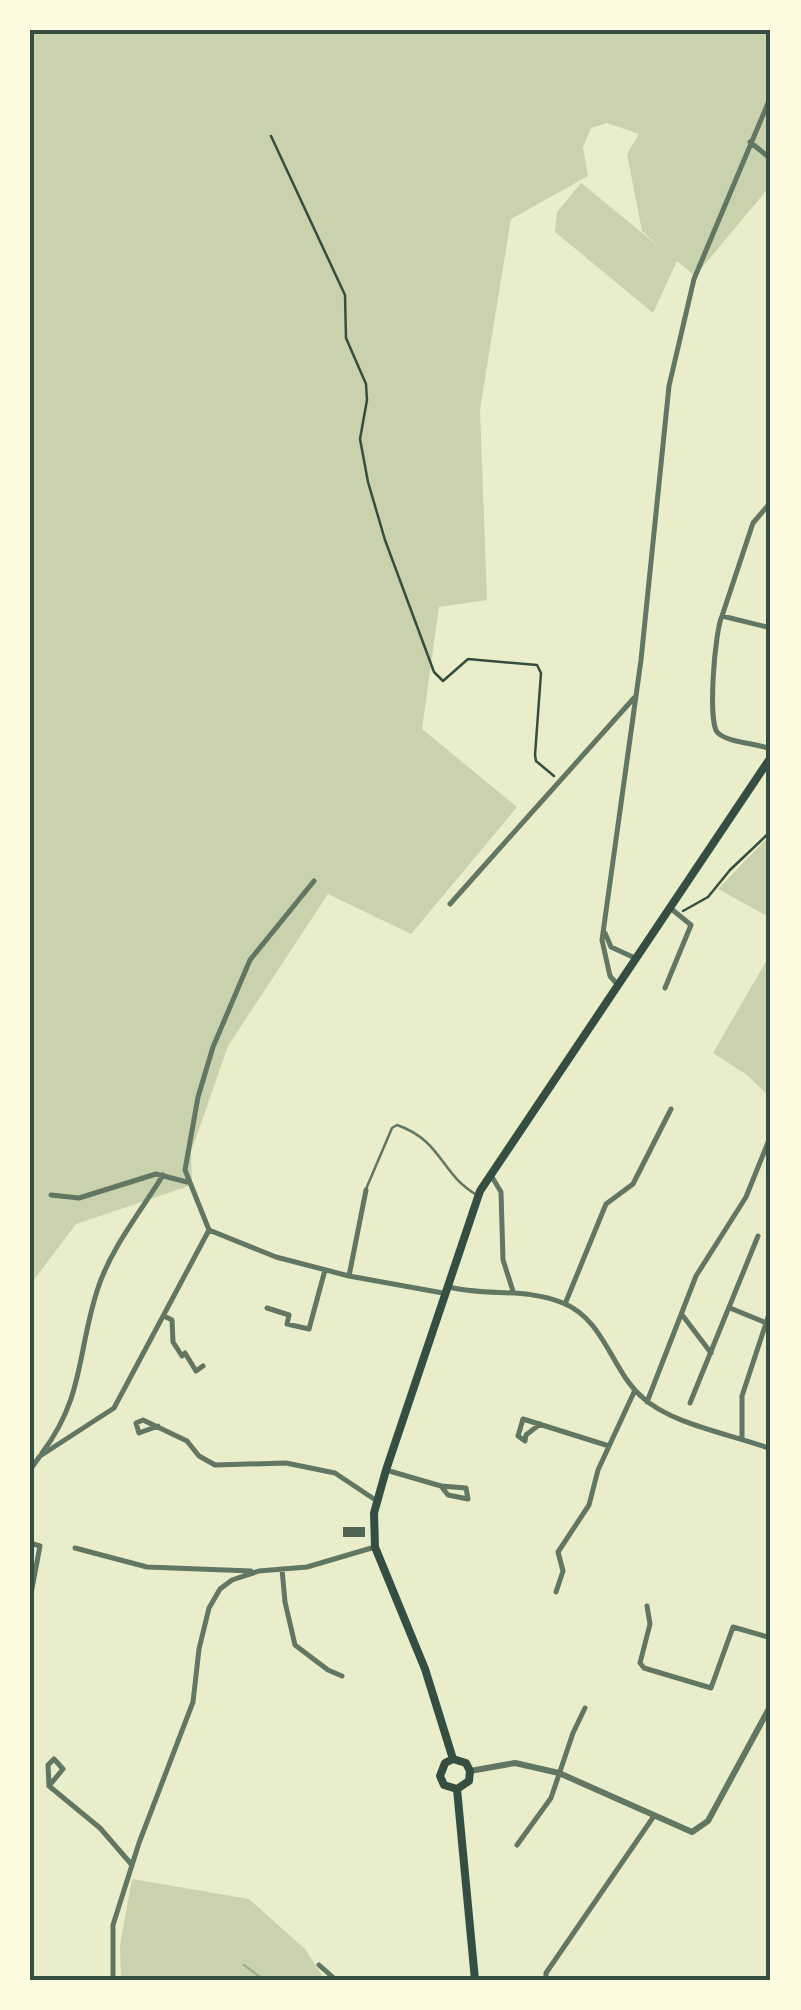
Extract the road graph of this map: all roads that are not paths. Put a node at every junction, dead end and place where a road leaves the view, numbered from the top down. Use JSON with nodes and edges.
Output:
{"nodes":[{"id":1,"x":771,"y":96,"type":"edge"},
{"id":2,"x":749,"y":142,"type":"junction"},
{"id":3,"x":771,"y":159,"type":"edge"},
{"id":4,"x":771,"y":502,"type":"edge"},
{"id":5,"x":722,"y":616,"type":"junction"},
{"id":6,"x":771,"y":628,"type":"edge"},
{"id":7,"x":636,"y":696,"type":"junction"},
{"id":8,"x":771,"y":749,"type":"edge"},
{"id":9,"x":771,"y":757,"type":"edge"},
{"id":10,"x":314,"y":881,"type":"dead end"},
{"id":11,"x":450,"y":904,"type":"dead end"},
{"id":12,"x":670,"y":907,"type":"junction"},
{"id":13,"x":604,"y":930,"type":"junction"},
{"id":14,"x":634,"y":958,"type":"junction"},
{"id":15,"x":617,"y":984,"type":"junction"},
{"id":16,"x":665,"y":988,"type":"dead end"},
{"id":17,"x":671,"y":1108,"type":"dead end"},
{"id":18,"x":771,"y":1136,"type":"edge"},
{"id":19,"x":490,"y":1174,"type":"junction"},
{"id":20,"x":163,"y":1175,"type":"junction"},
{"id":21,"x":187,"y":1182,"type":"junction"},
{"id":22,"x":366,"y":1190,"type":"joint"},
{"id":23,"x":51,"y":1195,"type":"dead end"},
{"id":24,"x":478,"y":1196,"type":"junction"},
{"id":25,"x":209,"y":1230,"type":"junction"},
{"id":26,"x":758,"y":1236,"type":"dead end"},
{"id":27,"x":326,"y":1270,"type":"junction"},
{"id":28,"x":349,"y":1276,"type":"junction"},
{"id":29,"x":445,"y":1290,"type":"junction"},
{"id":30,"x":513,"y":1291,"type":"junction"},
{"id":31,"x":565,"y":1304,"type":"junction"},
{"id":32,"x":267,"y":1308,"type":"dead end"},
{"id":33,"x":730,"y":1308,"type":"junction"},
{"id":34,"x":771,"y":1308,"type":"edge"},
{"id":35,"x":682,"y":1314,"type":"junction"},
{"id":36,"x":164,"y":1316,"type":"junction"},
{"id":37,"x":764,"y":1322,"type":"junction"},
{"id":38,"x":712,"y":1353,"type":"junction"},
{"id":39,"x":203,"y":1366,"type":"dead end"},
{"id":40,"x":635,"y":1390,"type":"junction"},
{"id":41,"x":647,"y":1402,"type":"junction"},
{"id":42,"x":690,"y":1404,"type":"dead end"},
{"id":43,"x":540,"y":1424,"type":"junction"},
{"id":44,"x":158,"y":1426,"type":"dead end"},
{"id":45,"x":742,"y":1438,"type":"junction"},
{"id":46,"x":609,"y":1446,"type":"junction"},
{"id":47,"x":771,"y":1449,"type":"edge"},
{"id":48,"x":36,"y":1458,"type":"edge"},
{"id":49,"x":30,"y":1470,"type":"edge"},
{"id":50,"x":386,"y":1470,"type":"junction"},
{"id":51,"x":441,"y":1486,"type":"junction"},
{"id":52,"x":376,"y":1501,"type":"junction"},
{"id":53,"x":30,"y":1543,"type":"edge"},
{"id":54,"x":376,"y":1546,"type":"junction"},
{"id":55,"x":75,"y":1548,"type":"dead end"},
{"id":56,"x":282,"y":1569,"type":"junction"},
{"id":57,"x":259,"y":1571,"type":"junction"},
{"id":58,"x":556,"y":1592,"type":"dead end"},
{"id":59,"x":30,"y":1599,"type":"edge"},
{"id":60,"x":648,"y":1606,"type":"dead end"},
{"id":61,"x":771,"y":1638,"type":"edge"},
{"id":62,"x":342,"y":1676,"type":"dead end"},
{"id":63,"x":771,"y":1705,"type":"edge"},
{"id":64,"x":585,"y":1708,"type":"dead end"},
{"id":65,"x":453,"y":1759,"type":"junction"},
{"id":66,"x":470,"y":1770,"type":"junction"},
{"id":67,"x":559,"y":1773,"type":"junction"},
{"id":68,"x":49,"y":1786,"type":"junction"},
{"id":69,"x":457,"y":1789,"type":"junction"},
{"id":70,"x":654,"y":1816,"type":"junction"},
{"id":71,"x":517,"y":1845,"type":"dead end"},
{"id":72,"x":132,"y":1866,"type":"junction"},
{"id":73,"x":319,"y":1966,"type":"dead end"},
{"id":74,"x":113,"y":1980,"type":"edge"},
{"id":75,"x":336,"y":1980,"type":"edge"},
{"id":76,"x":476,"y":1980,"type":"edge"},
{"id":77,"x":546,"y":1980,"type":"edge"}],
"edges":[{"from":1,"to":2,"type":"street"},
{"from":2,"to":3,"type":"street"},
{"from":2,"to":7,"type":"street"},
{"from":4,"to":5,"type":"street"},
{"from":5,"to":6,"type":"street"},
{"from":5,"to":8,"type":"street"},
{"from":7,"to":11,"type":"street"},
{"from":7,"to":13,"type":"street"},
{"from":9,"to":12,"type":"main road"},
{"from":10,"to":21,"type":"street"},
{"from":12,"to":14,"type":"main road"},
{"from":12,"to":16,"type":"street"},
{"from":13,"to":14,"type":"street"},
{"from":13,"to":15,"type":"street"},
{"from":14,"to":15,"type":"main road"},
{"from":15,"to":19,"type":"main road"},
{"from":17,"to":31,"type":"street"},
{"from":18,"to":35,"type":"street"},
{"from":19,"to":24,"type":"main road"},
{"from":19,"to":30,"type":"street"},
{"from":20,"to":21,"type":"street"},
{"from":20,"to":23,"type":"street"},
{"from":20,"to":48,"type":"street"},
{"from":21,"to":25,"type":"street"},
{"from":22,"to":24,"type":"lane"},
{"from":22,"to":28,"type":"street"},
{"from":24,"to":29,"type":"main road"},
{"from":25,"to":27,"type":"street"},
{"from":25,"to":36,"type":"street"},
{"from":26,"to":33,"type":"street"},
{"from":27,"to":28,"type":"street"},
{"from":27,"to":32,"type":"street"},
{"from":28,"to":29,"type":"street"},
{"from":29,"to":30,"type":"street"},
{"from":29,"to":50,"type":"main road"},
{"from":30,"to":31,"type":"street"},
{"from":31,"to":40,"type":"street"},
{"from":33,"to":37,"type":"street"},
{"from":33,"to":38,"type":"street"},
{"from":34,"to":37,"type":"street"},
{"from":35,"to":38,"type":"street"},
{"from":35,"to":41,"type":"street"},
{"from":36,"to":39,"type":"street"},
{"from":36,"to":48,"type":"street"},
{"from":37,"to":45,"type":"street"},
{"from":38,"to":42,"type":"street"},
{"from":40,"to":41,"type":"street"},
{"from":40,"to":46,"type":"street"},
{"from":41,"to":45,"type":"street"},
{"from":43,"to":43,"type":"street"},
{"from":43,"to":46,"type":"street"},
{"from":44,"to":52,"type":"street"},
{"from":45,"to":47,"type":"street"},
{"from":46,"to":58,"type":"street"},
{"from":48,"to":49,"type":"street"},
{"from":50,"to":51,"type":"street"},
{"from":50,"to":52,"type":"main road"},
{"from":51,"to":51,"type":"street"},
{"from":52,"to":54,"type":"main road"},
{"from":53,"to":59,"type":"street"},
{"from":54,"to":56,"type":"street"},
{"from":54,"to":65,"type":"main road"},
{"from":55,"to":57,"type":"street"},
{"from":56,"to":57,"type":"street"},
{"from":56,"to":62,"type":"street"},
{"from":57,"to":72,"type":"street"},
{"from":60,"to":61,"type":"street"},
{"from":63,"to":70,"type":"street"},
{"from":64,"to":67,"type":"street"},
{"from":65,"to":66,"type":"main road"},
{"from":65,"to":69,"type":"main road"},
{"from":66,"to":67,"type":"street"},
{"from":66,"to":69,"type":"main road"},
{"from":67,"to":70,"type":"street"},
{"from":67,"to":71,"type":"street"},
{"from":68,"to":68,"type":"street"},
{"from":68,"to":72,"type":"street"},
{"from":69,"to":76,"type":"main road"},
{"from":70,"to":77,"type":"street"},
{"from":72,"to":74,"type":"street"},
{"from":73,"to":75,"type":"street"}]}
